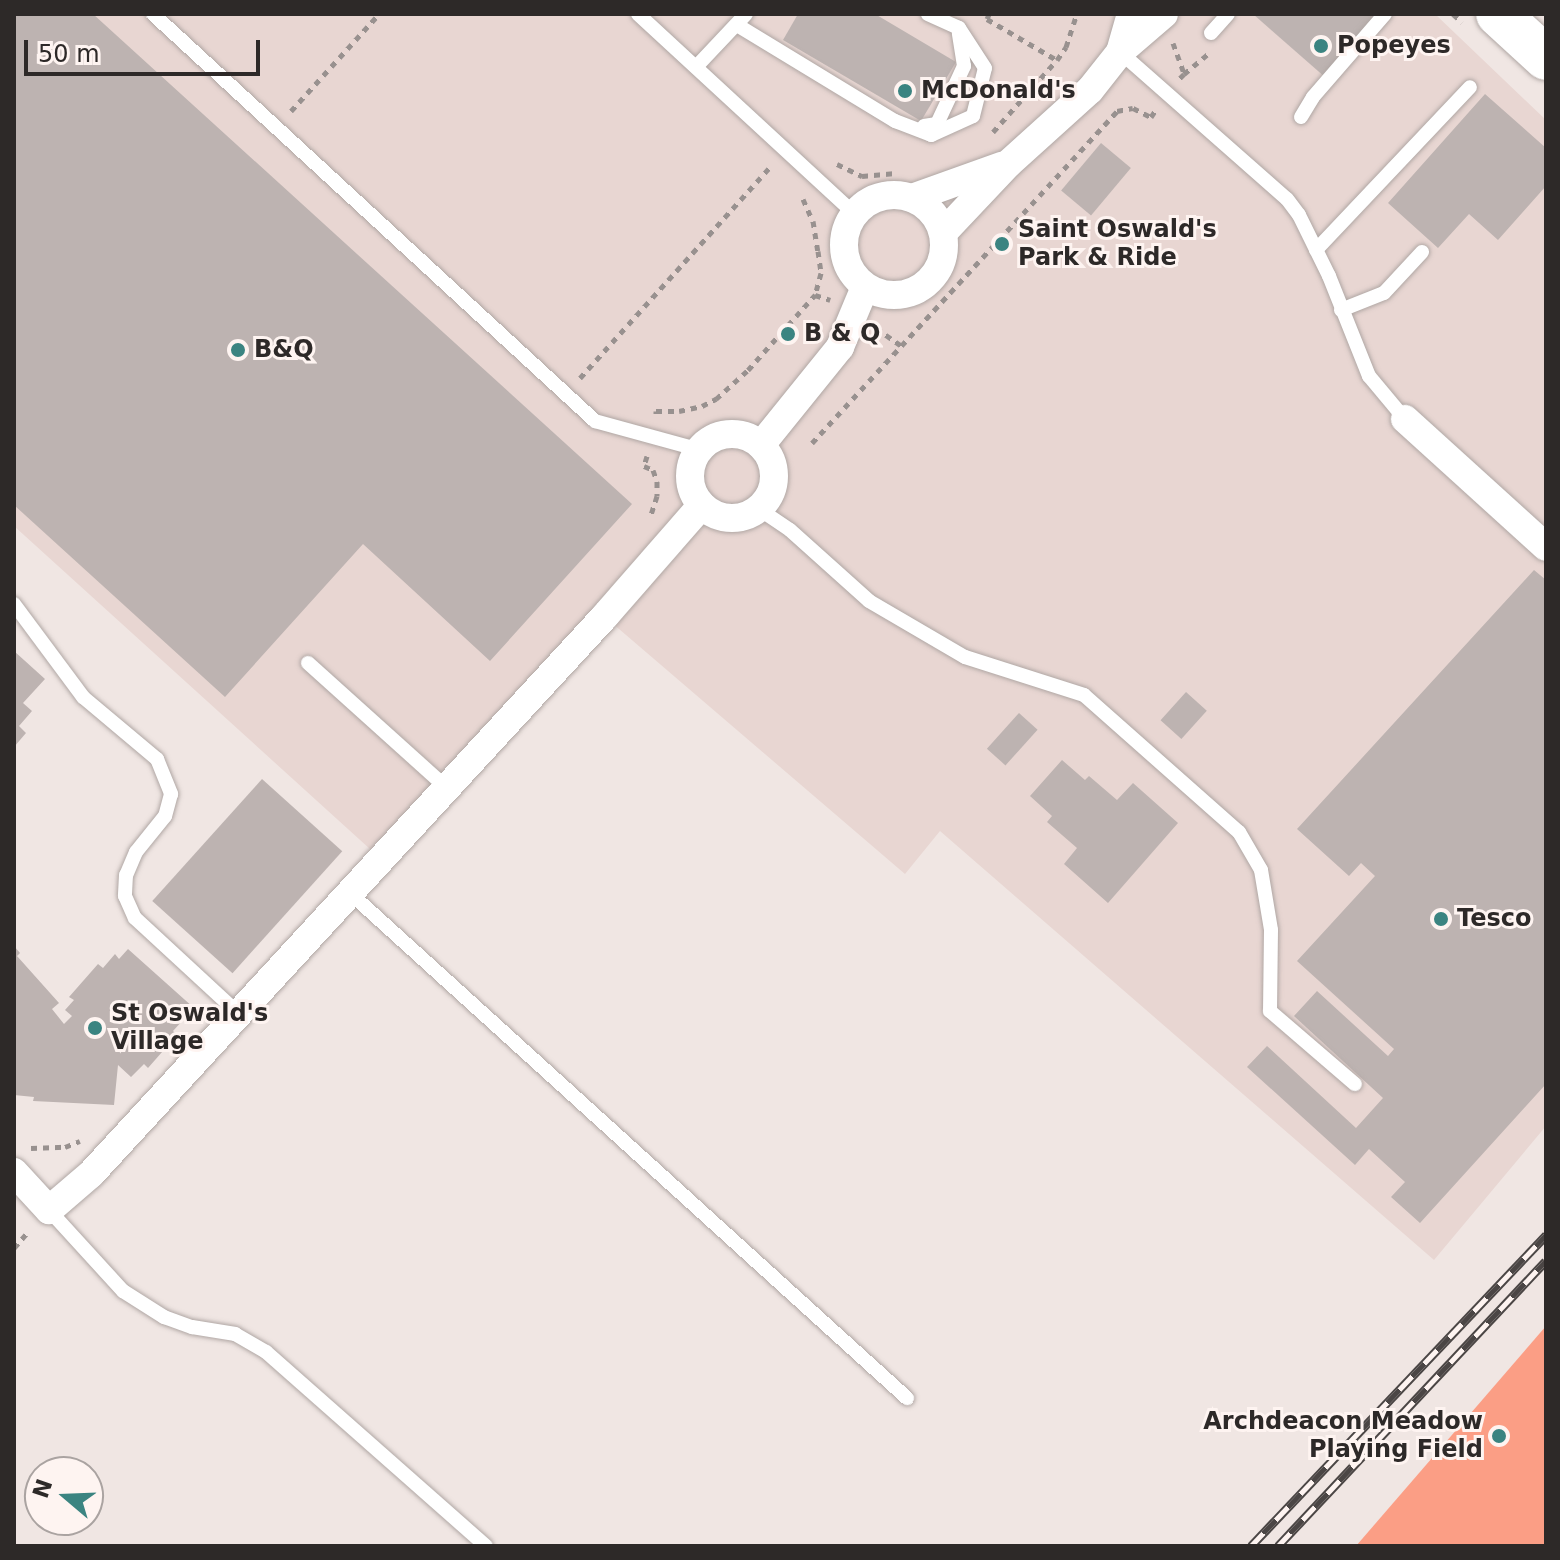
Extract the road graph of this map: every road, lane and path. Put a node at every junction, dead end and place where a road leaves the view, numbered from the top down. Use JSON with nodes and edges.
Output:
{"nodes":[{"id":1,"x":153,"y":14,"type":"edge"},
{"id":2,"x":379,"y":14,"type":"edge"},
{"id":3,"x":638,"y":14,"type":"edge"},
{"id":4,"x":928,"y":14,"type":"edge"},
{"id":5,"x":989,"y":14,"type":"edge"},
{"id":6,"x":1131,"y":14,"type":"edge"},
{"id":7,"x":1228,"y":14,"type":"edge"},
{"id":8,"x":1385,"y":14,"type":"edge"},
{"id":9,"x":1498,"y":14,"type":"edge"},
{"id":10,"x":742,"y":20,"type":"edge"},
{"id":11,"x":1170,"y":23,"type":"edge"},
{"id":12,"x":959,"y":28,"type":"junction"},
{"id":13,"x":1211,"y":33,"type":"dead end"},
{"id":14,"x":1212,"y":49,"type":"dead end"},
{"id":15,"x":1120,"y":52,"type":"junction"},
{"id":16,"x":1546,"y":58,"type":"edge"},
{"id":17,"x":1057,"y":60,"type":"dead end"},
{"id":18,"x":696,"y":67,"type":"junction"},
{"id":19,"x":1184,"y":74,"type":"junction"},
{"id":20,"x":1470,"y":87,"type":"dead end"},
{"id":21,"x":1168,"y":94,"type":"junction"},
{"id":22,"x":1301,"y":117,"type":"dead end"},
{"id":23,"x":277,"y":126,"type":"junction"},
{"id":24,"x":911,"y":128,"type":"junction"},
{"id":25,"x":786,"y":150,"type":"junction"},
{"id":26,"x":1008,"y":164,"type":"junction"},
{"id":27,"x":771,"y":166,"type":"junction"},
{"id":28,"x":780,"y":174,"type":"dead end"},
{"id":29,"x":797,"y":191,"type":"dead end"},
{"id":30,"x":912,"y":198,"type":"junction"},
{"id":31,"x":854,"y":213,"type":"junction"},
{"id":32,"x":943,"y":233,"type":"junction"},
{"id":33,"x":1316,"y":250,"type":"junction"},
{"id":34,"x":1422,"y":252,"type":"dead end"},
{"id":35,"x":815,"y":295,"type":"junction"},
{"id":36,"x":860,"y":300,"type":"junction"},
{"id":37,"x":1341,"y":310,"type":"junction"},
{"id":38,"x":902,"y":346,"type":"junction"},
{"id":39,"x":566,"y":393,"type":"junction"},
{"id":40,"x":1405,"y":419,"type":"joint"},
{"id":41,"x":652,"y":436,"type":"junction"},
{"id":42,"x":812,"y":443,"type":"dead end"},
{"id":43,"x":761,"y":445,"type":"junction"},
{"id":44,"x":700,"y":450,"type":"junction"},
{"id":45,"x":702,"y":505,"type":"junction"},
{"id":46,"x":759,"y":509,"type":"junction"},
{"id":47,"x":644,"y":527,"type":"dead end"},
{"id":48,"x":1546,"y":547,"type":"edge"},
{"id":49,"x":14,"y":604,"type":"edge"},
{"id":50,"x":308,"y":663,"type":"dead end"},
{"id":51,"x":447,"y":788,"type":"junction"},
{"id":52,"x":350,"y":893,"type":"junction"},
{"id":53,"x":239,"y":1014,"type":"junction"},
{"id":54,"x":1355,"y":1084,"type":"dead end"},
{"id":55,"x":87,"y":1136,"type":"dead end"},
{"id":56,"x":19,"y":1159,"type":"edge"},
{"id":57,"x":49,"y":1210,"type":"junction"},
{"id":58,"x":907,"y":1398,"type":"dead end"},
{"id":59,"x":486,"y":1546,"type":"edge"}],
"edges":[{"from":1,"to":23,"type":"lane"},
{"from":2,"to":23,"type":"path"},
{"from":3,"to":18,"type":"lane"},
{"from":4,"to":12,"type":"lane"},
{"from":5,"to":17,"type":"path"},
{"from":6,"to":15,"type":"street"},
{"from":7,"to":13,"type":"lane"},
{"from":8,"to":22,"type":"lane"},
{"from":9,"to":16,"type":"main road"},
{"from":10,"to":18,"type":"lane"},
{"from":10,"to":24,"type":"lane"},
{"from":11,"to":15,"type":"street"},
{"from":11,"to":19,"type":"path"},
{"from":12,"to":24,"type":"lane"},
{"from":12,"to":24,"type":"lane"},
{"from":14,"to":19,"type":"path"},
{"from":15,"to":21,"type":"lane"},
{"from":15,"to":26,"type":"street"},
{"from":18,"to":25,"type":"lane"},
{"from":19,"to":21,"type":"path"},
{"from":20,"to":33,"type":"lane"},
{"from":21,"to":33,"type":"lane"},
{"from":21,"to":38,"type":"path"},
{"from":23,"to":39,"type":"lane"},
{"from":25,"to":27,"type":"path"},
{"from":25,"to":31,"type":"lane"},
{"from":26,"to":30,"type":"street"},
{"from":26,"to":32,"type":"street"},
{"from":27,"to":28,"type":"path"},
{"from":27,"to":39,"type":"path"},
{"from":29,"to":35,"type":"path"},
{"from":30,"to":31,"type":"street"},
{"from":30,"to":32,"type":"street"},
{"from":31,"to":36,"type":"street"},
{"from":32,"to":36,"type":"street"},
{"from":33,"to":37,"type":"lane"},
{"from":34,"to":37,"type":"lane"},
{"from":35,"to":36,"type":"path"},
{"from":35,"to":41,"type":"path"},
{"from":36,"to":38,"type":"path"},
{"from":36,"to":43,"type":"street"},
{"from":37,"to":40,"type":"lane"},
{"from":38,"to":42,"type":"path"},
{"from":39,"to":41,"type":"lane"},
{"from":40,"to":48,"type":"street"},
{"from":41,"to":44,"type":"lane"},
{"from":41,"to":47,"type":"path"},
{"from":43,"to":44,"type":"street"},
{"from":43,"to":46,"type":"street"},
{"from":44,"to":45,"type":"street"},
{"from":45,"to":46,"type":"street"},
{"from":45,"to":51,"type":"street"},
{"from":46,"to":54,"type":"lane"},
{"from":49,"to":53,"type":"lane"},
{"from":50,"to":51,"type":"lane"},
{"from":51,"to":52,"type":"street"},
{"from":52,"to":53,"type":"street"},
{"from":52,"to":58,"type":"lane"},
{"from":53,"to":57,"type":"street"},
{"from":55,"to":56,"type":"path"},
{"from":56,"to":57,"type":"street"},
{"from":57,"to":59,"type":"lane"}]}
